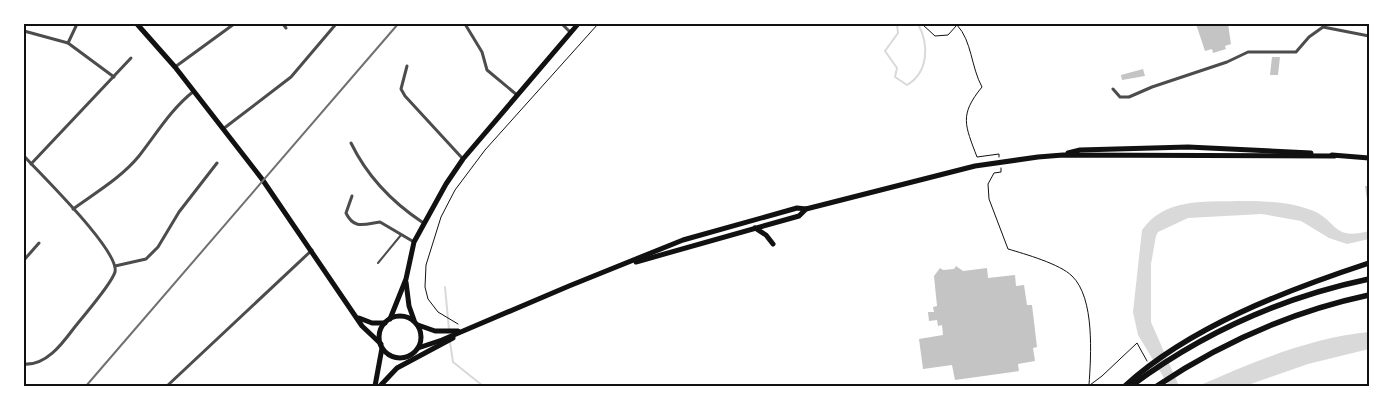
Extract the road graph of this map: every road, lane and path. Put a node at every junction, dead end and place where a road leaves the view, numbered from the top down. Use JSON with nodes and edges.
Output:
{"nodes":[{"id":1,"x":77,"y":24,"type":"edge"},
{"id":2,"x":138,"y":24,"type":"edge"},
{"id":3,"x":234,"y":24,"type":"edge"},
{"id":4,"x":283,"y":24,"type":"edge"},
{"id":5,"x":336,"y":24,"type":"edge"},
{"id":6,"x":465,"y":24,"type":"edge"},
{"id":7,"x":562,"y":24,"type":"edge"},
{"id":8,"x":578,"y":24,"type":"edge"},
{"id":9,"x":598,"y":24,"type":"edge"},
{"id":10,"x":922,"y":24,"type":"edge"},
{"id":11,"x":286,"y":28,"type":"dead end"},
{"id":12,"x":24,"y":31,"type":"edge"},
{"id":13,"x":571,"y":33,"type":"junction"},
{"id":14,"x":1369,"y":36,"type":"edge"},
{"id":15,"x":68,"y":43,"type":"junction"},
{"id":16,"x":131,"y":58,"type":"dead end"},
{"id":17,"x":407,"y":66,"type":"dead end"},
{"id":18,"x":175,"y":67,"type":"junction"},
{"id":19,"x":114,"y":77,"type":"junction"},
{"id":20,"x":1112,"y":89,"type":"dead end"},
{"id":21,"x":194,"y":91,"type":"junction"},
{"id":22,"x":518,"y":95,"type":"junction"},
{"id":23,"x":223,"y":129,"type":"junction"},
{"id":24,"x":351,"y":143,"type":"dead end"},
{"id":25,"x":999,"y":154,"type":"dead end"},
{"id":26,"x":24,"y":156,"type":"edge"},
{"id":27,"x":1369,"y":158,"type":"edge"},
{"id":28,"x":463,"y":159,"type":"junction"},
{"id":29,"x":217,"y":163,"type":"dead end"},
{"id":30,"x":31,"y":164,"type":"junction"},
{"id":31,"x":1001,"y":172,"type":"dead end"},
{"id":32,"x":352,"y":196,"type":"dead end"},
{"id":33,"x":73,"y":209,"type":"junction"},
{"id":34,"x":806,"y":209,"type":"junction"},
{"id":35,"x":422,"y":222,"type":"junction"},
{"id":36,"x":755,"y":228,"type":"junction"},
{"id":37,"x":401,"y":235,"type":"junction"},
{"id":38,"x":414,"y":242,"type":"junction"},
{"id":39,"x":39,"y":244,"type":"dead end"},
{"id":40,"x":773,"y":244,"type":"dead end"},
{"id":41,"x":312,"y":250,"type":"junction"},
{"id":42,"x":24,"y":260,"type":"edge"},
{"id":43,"x":378,"y":263,"type":"dead end"},
{"id":44,"x":1369,"y":263,"type":"edge"},
{"id":45,"x":115,"y":266,"type":"junction"},
{"id":46,"x":614,"y":268,"type":"junction"},
{"id":47,"x":406,"y":279,"type":"junction"},
{"id":48,"x":1369,"y":279,"type":"edge"},
{"id":49,"x":1369,"y":295,"type":"edge"},
{"id":50,"x":358,"y":318,"type":"junction"},
{"id":51,"x":390,"y":319,"type":"junction"},
{"id":52,"x":385,"y":323,"type":"junction"},
{"id":53,"x":480,"y":323,"type":"junction"},
{"id":54,"x":416,"y":324,"type":"junction"},
{"id":55,"x":458,"y":324,"type":"dead end"},
{"id":56,"x":1136,"y":343,"type":"dead end"},
{"id":57,"x":381,"y":346,"type":"junction"},
{"id":58,"x":418,"y":348,"type":"junction"},
{"id":59,"x":1177,"y":351,"type":"junction"},
{"id":60,"x":409,"y":356,"type":"junction"},
{"id":61,"x":24,"y":364,"type":"edge"},
{"id":62,"x":397,"y":368,"type":"junction"},
{"id":63,"x":1146,"y":372,"type":"junction"},
{"id":64,"x":167,"y":386,"type":"edge"},
{"id":65,"x":375,"y":386,"type":"edge"},
{"id":66,"x":380,"y":386,"type":"edge"},
{"id":67,"x":1125,"y":386,"type":"edge"},
{"id":68,"x":1130,"y":386,"type":"edge"},
{"id":69,"x":1157,"y":386,"type":"edge"}],
"edges":[{"from":1,"to":15,"type":"street"},
{"from":2,"to":18,"type":"main road"},
{"from":3,"to":18,"type":"street"},
{"from":4,"to":11,"type":"street"},
{"from":5,"to":23,"type":"street"},
{"from":6,"to":22,"type":"street"},
{"from":7,"to":13,"type":"street"},
{"from":8,"to":13,"type":"main road"},
{"from":9,"to":55,"type":"path"},
{"from":10,"to":25,"type":"path"},
{"from":12,"to":15,"type":"street"},
{"from":13,"to":22,"type":"main road"},
{"from":14,"to":20,"type":"street"},
{"from":15,"to":19,"type":"street"},
{"from":16,"to":19,"type":"street"},
{"from":17,"to":28,"type":"street"},
{"from":18,"to":21,"type":"main road"},
{"from":19,"to":30,"type":"street"},
{"from":21,"to":23,"type":"main road"},
{"from":21,"to":33,"type":"street"},
{"from":22,"to":28,"type":"main road"},
{"from":23,"to":41,"type":"main road"},
{"from":24,"to":35,"type":"street"},
{"from":26,"to":30,"type":"street"},
{"from":27,"to":34,"type":"main road"},
{"from":28,"to":35,"type":"main road"},
{"from":29,"to":45,"type":"street"},
{"from":30,"to":33,"type":"street"},
{"from":31,"to":56,"type":"path"},
{"from":32,"to":37,"type":"street"},
{"from":33,"to":45,"type":"street"},
{"from":34,"to":36,"type":"main road"},
{"from":34,"to":46,"type":"main road"},
{"from":35,"to":38,"type":"main road"},
{"from":36,"to":40,"type":"main road"},
{"from":36,"to":46,"type":"main road"},
{"from":37,"to":38,"type":"street"},
{"from":37,"to":43,"type":"lane"},
{"from":38,"to":47,"type":"main road"},
{"from":39,"to":42,"type":"street"},
{"from":41,"to":50,"type":"main road"},
{"from":41,"to":64,"type":"street"},
{"from":44,"to":59,"type":"highway"},
{"from":45,"to":61,"type":"street"},
{"from":46,"to":53,"type":"main road"},
{"from":47,"to":51,"type":"main road"},
{"from":47,"to":54,"type":"main road"},
{"from":48,"to":59,"type":"highway"},
{"from":49,"to":69,"type":"highway"},
{"from":50,"to":52,"type":"main road"},
{"from":50,"to":57,"type":"main road"},
{"from":51,"to":52,"type":"main road"},
{"from":51,"to":54,"type":"main road"},
{"from":52,"to":57,"type":"main road"},
{"from":53,"to":54,"type":"main road"},
{"from":53,"to":58,"type":"main road"},
{"from":53,"to":62,"type":"main road"},
{"from":54,"to":58,"type":"main road"},
{"from":57,"to":60,"type":"main road"},
{"from":57,"to":65,"type":"main road"},
{"from":58,"to":60,"type":"main road"},
{"from":59,"to":63,"type":"highway"},
{"from":60,"to":62,"type":"main road"},
{"from":62,"to":66,"type":"main road"},
{"from":63,"to":67,"type":"highway"},
{"from":63,"to":68,"type":"highway"}]}
